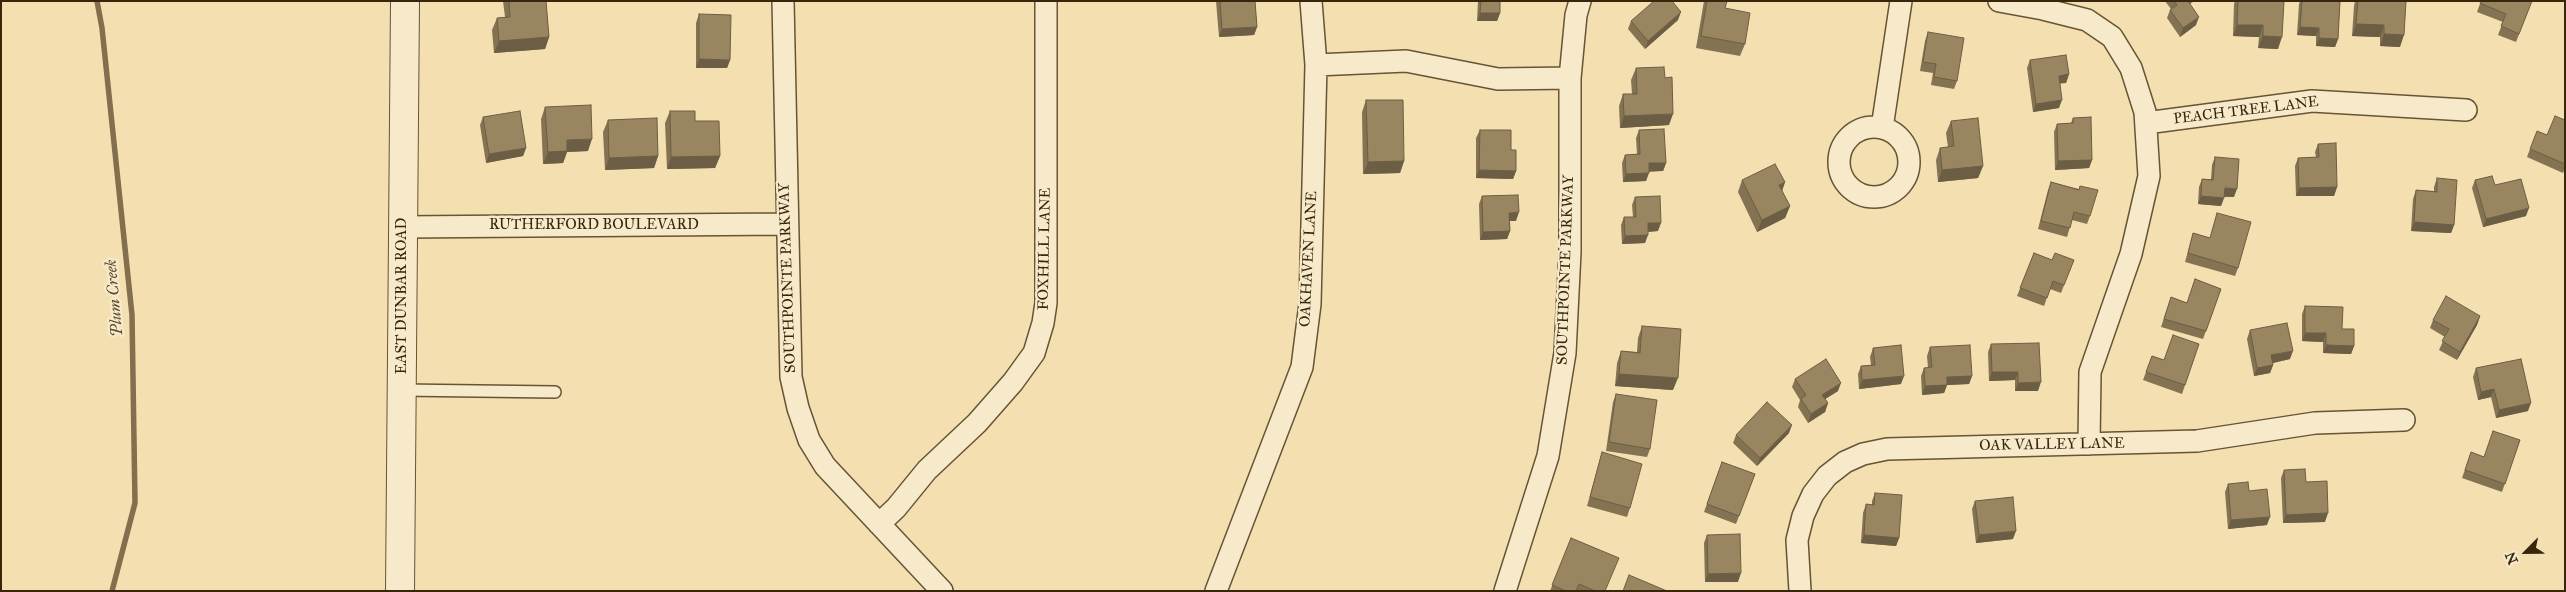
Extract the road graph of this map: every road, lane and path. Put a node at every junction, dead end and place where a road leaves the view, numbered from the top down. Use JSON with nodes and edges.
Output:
{"nodes":[{"id":1,"x":405,"y":1,"type":"edge"},
{"id":2,"x":783,"y":1,"type":"edge"},
{"id":3,"x":1046,"y":1,"type":"edge"},
{"id":4,"x":1311,"y":1,"type":"edge"},
{"id":5,"x":1901,"y":1,"type":"edge"},
{"id":6,"x":1999,"y":1,"type":"edge"},
{"id":7,"x":1579,"y":2,"type":"edge"},
{"id":8,"x":1316,"y":65,"type":"junction"},
{"id":9,"x":1570,"y":78,"type":"junction"},
{"id":10,"x":2466,"y":110,"type":"dead end"},
{"id":11,"x":2146,"y":123,"type":"junction"},
{"id":12,"x":1882,"y":128,"type":"dead end"},
{"id":13,"x":786,"y":224,"type":"junction"},
{"id":14,"x":402,"y":227,"type":"junction"},
{"id":15,"x":401,"y":390,"type":"junction"},
{"id":16,"x":555,"y":392,"type":"dead end"},
{"id":17,"x":2404,"y":420,"type":"dead end"},
{"id":18,"x":2089,"y":444,"type":"junction"},
{"id":19,"x":879,"y":524,"type":"junction"},
{"id":20,"x":400,"y":591,"type":"edge"},
{"id":21,"x":942,"y":591,"type":"edge"},
{"id":22,"x":1216,"y":591,"type":"edge"},
{"id":23,"x":1504,"y":591,"type":"edge"},
{"id":24,"x":1800,"y":591,"type":"edge"}],
"edges":[{"from":1,"to":14,"type":"street","name":"EAST DUNBAR ROAD"},
{"from":2,"to":13,"type":"street","name":"SOUTHPOINTE PARKWAY"},
{"from":3,"to":19,"type":"street","name":"FOXHILL LANE"},
{"from":4,"to":8,"type":"street","name":"OAKHAVEN LANE"},
{"from":5,"to":12,"type":"street"},
{"from":6,"to":11,"type":"street"},
{"from":7,"to":9,"type":"street","name":"SOUTHPOINTE PARKWAY"},
{"from":8,"to":9,"type":"street"},
{"from":8,"to":22,"type":"street","name":"OAKHAVEN LANE"},
{"from":9,"to":23,"type":"street","name":"SOUTHPOINTE PARKWAY"},
{"from":10,"to":11,"type":"street","name":"PEACH TREE LANE"},
{"from":11,"to":18,"type":"street"},
{"from":13,"to":14,"type":"street","name":"RUTHERFORD BOULEVARD"},
{"from":13,"to":19,"type":"street","name":"SOUTHPOINTE PARKWAY"},
{"from":14,"to":15,"type":"street","name":"EAST DUNBAR ROAD"},
{"from":15,"to":16,"type":"lane"},
{"from":15,"to":20,"type":"street","name":"EAST DUNBAR ROAD"},
{"from":17,"to":18,"type":"street","name":"OAK VALLEY LANE"},
{"from":18,"to":24,"type":"street","name":"OAK VALLEY LANE"},
{"from":19,"to":21,"type":"street","name":"SOUTHPOINTE PARKWAY"}]}
